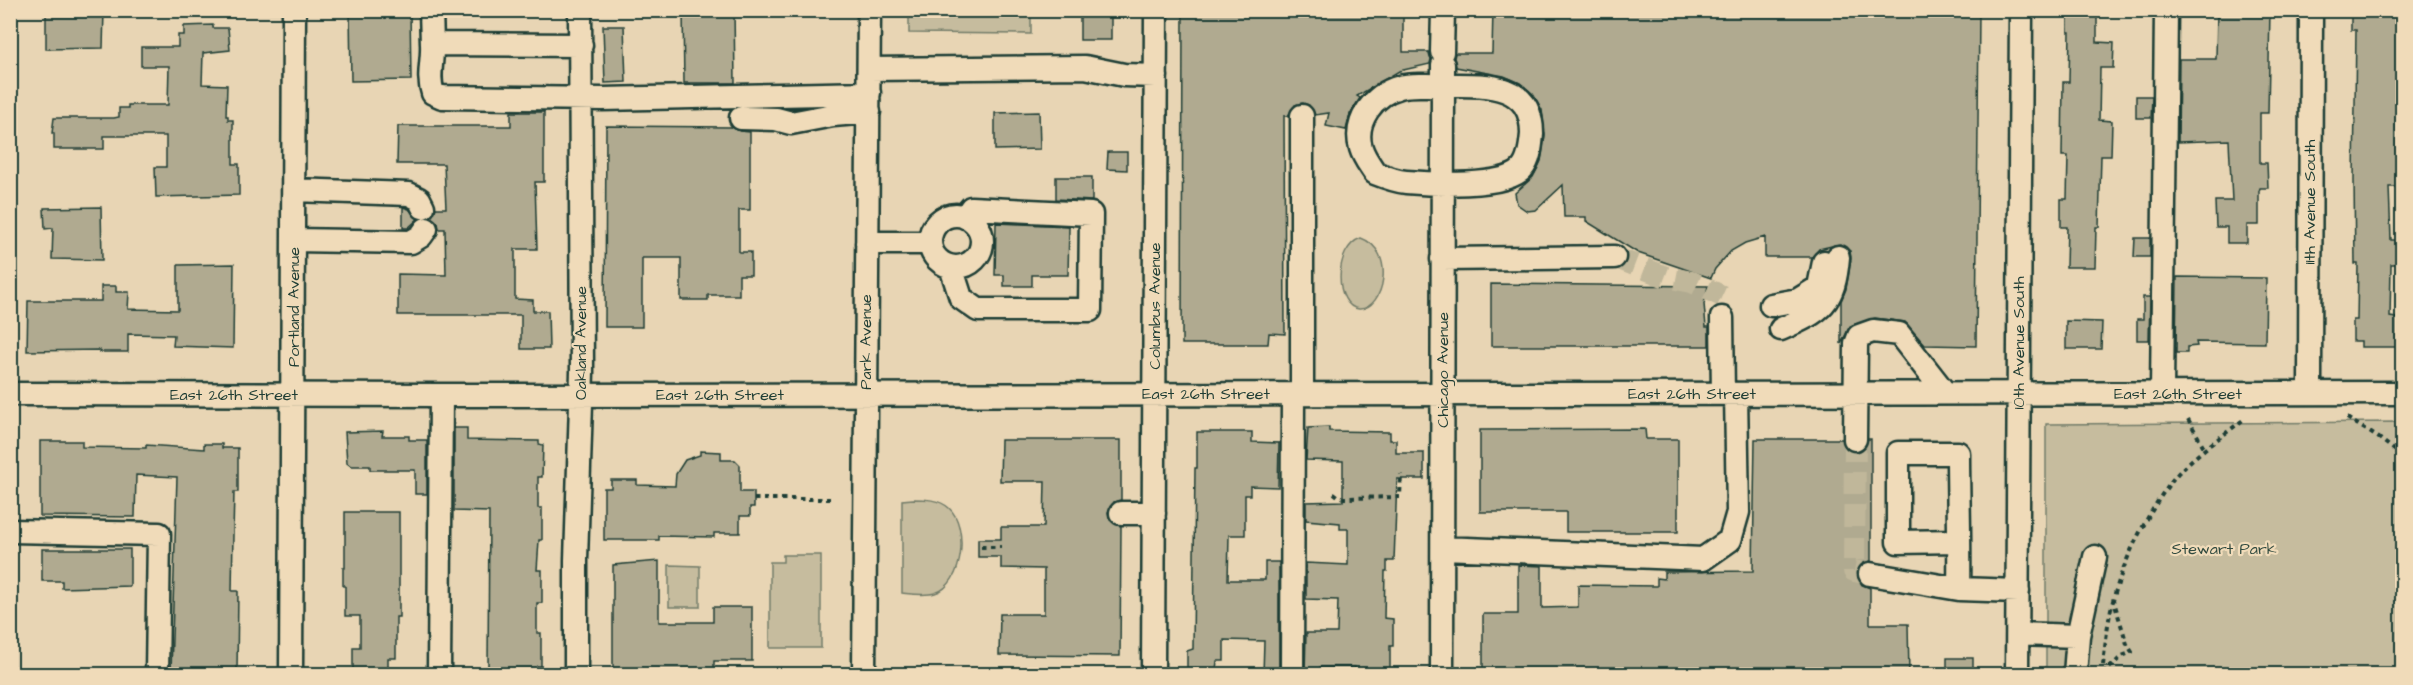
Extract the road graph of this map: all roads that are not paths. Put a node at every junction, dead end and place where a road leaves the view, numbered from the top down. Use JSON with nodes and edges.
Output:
{"nodes":[{"id":1,"x":294,"y":10,"type":"edge"},
{"id":2,"x":431,"y":10,"type":"edge"},
{"id":3,"x":580,"y":10,"type":"edge"},
{"id":4,"x":870,"y":10,"type":"edge"},
{"id":5,"x":1156,"y":10,"type":"edge"},
{"id":6,"x":1443,"y":10,"type":"edge"},
{"id":7,"x":2020,"y":10,"type":"edge"},
{"id":8,"x":2166,"y":10,"type":"edge"},
{"id":9,"x":2311,"y":10,"type":"edge"},
{"id":10,"x":432,"y":44,"type":"junction"},
{"id":11,"x":580,"y":45,"type":"junction"},
{"id":12,"x":1442,"y":68,"type":"junction"},
{"id":13,"x":869,"y":69,"type":"junction"},
{"id":14,"x":1156,"y":76,"type":"junction"},
{"id":15,"x":581,"y":99,"type":"junction"},
{"id":16,"x":869,"y":102,"type":"junction"},
{"id":17,"x":1302,"y":116,"type":"dead end"},
{"id":18,"x":741,"y":118,"type":"dead end"},
{"id":19,"x":1443,"y":182,"type":"junction"},
{"id":20,"x":294,"y":190,"type":"junction"},
{"id":21,"x":965,"y":217,"type":"junction"},
{"id":22,"x":294,"y":240,"type":"junction"},
{"id":23,"x":867,"y":243,"type":"junction"},
{"id":24,"x":930,"y":243,"type":"junction"},
{"id":25,"x":1614,"y":257,"type":"tunnel mouth"},
{"id":26,"x":1442,"y":259,"type":"junction"},
{"id":27,"x":951,"y":267,"type":"junction"},
{"id":28,"x":1771,"y":305,"type":"dead end"},
{"id":29,"x":1722,"y":318,"type":"dead end"},
{"id":30,"x":1781,"y":329,"type":"dead end"},
{"id":31,"x":1945,"y":393,"type":"junction"},
{"id":32,"x":2019,"y":393,"type":"junction"},
{"id":33,"x":2162,"y":393,"type":"junction"},
{"id":34,"x":2310,"y":393,"type":"junction"},
{"id":35,"x":2403,"y":393,"type":"edge"},
{"id":36,"x":10,"y":394,"type":"edge"},
{"id":37,"x":1154,"y":394,"type":"junction"},
{"id":38,"x":1297,"y":394,"type":"junction"},
{"id":39,"x":1442,"y":394,"type":"junction"},
{"id":40,"x":1729,"y":394,"type":"junction"},
{"id":41,"x":1855,"y":394,"type":"junction"},
{"id":42,"x":294,"y":395,"type":"junction"},
{"id":43,"x":441,"y":395,"type":"junction"},
{"id":44,"x":581,"y":395,"type":"junction"},
{"id":45,"x":866,"y":395,"type":"junction"},
{"id":46,"x":1855,"y":439,"type":"tunnel mouth"},
{"id":47,"x":1121,"y":513,"type":"dead end"},
{"id":48,"x":1154,"y":513,"type":"junction"},
{"id":49,"x":10,"y":531,"type":"edge"},
{"id":50,"x":1959,"y":542,"type":"junction"},
{"id":51,"x":1443,"y":548,"type":"junction"},
{"id":52,"x":2095,"y":557,"type":"dead end"},
{"id":53,"x":1870,"y":574,"type":"tunnel mouth"},
{"id":54,"x":1959,"y":589,"type":"junction"},
{"id":55,"x":2018,"y":591,"type":"junction"},
{"id":56,"x":2018,"y":634,"type":"junction"},
{"id":57,"x":2078,"y":636,"type":"junction"},
{"id":58,"x":157,"y":675,"type":"edge"},
{"id":59,"x":291,"y":675,"type":"edge"},
{"id":60,"x":439,"y":675,"type":"edge"},
{"id":61,"x":576,"y":675,"type":"edge"},
{"id":62,"x":864,"y":675,"type":"edge"},
{"id":63,"x":1153,"y":675,"type":"edge"},
{"id":64,"x":1292,"y":675,"type":"edge"},
{"id":65,"x":1442,"y":675,"type":"edge"},
{"id":66,"x":2017,"y":675,"type":"edge"},
{"id":67,"x":2075,"y":675,"type":"edge"}],
"edges":[{"from":1,"to":20,"type":"street","name":"Portland Avenue"},
{"from":2,"to":10,"type":"street"},
{"from":3,"to":11,"type":"street","name":"Oakland Avenue"},
{"from":4,"to":13,"type":"street","name":"Park Avenue"},
{"from":5,"to":14,"type":"street","name":"Columbus Avenue"},
{"from":6,"to":12,"type":"street","name":"Chicago Avenue"},
{"from":7,"to":32,"type":"street","name":"10th Avenue South"},
{"from":8,"to":33,"type":"street"},
{"from":9,"to":34,"type":"street","name":"11th Avenue South"},
{"from":10,"to":11,"type":"street"},
{"from":10,"to":15,"type":"street"},
{"from":11,"to":15,"type":"street","name":"Oakland Avenue"},
{"from":12,"to":19,"type":"street","name":"Chicago Avenue"},
{"from":12,"to":19,"type":"street"},
{"from":12,"to":19,"type":"street"},
{"from":13,"to":14,"type":"street"},
{"from":13,"to":16,"type":"street","name":"Park Avenue"},
{"from":14,"to":37,"type":"street","name":"Columbus Avenue"},
{"from":15,"to":16,"type":"street"},
{"from":15,"to":44,"type":"street","name":"Oakland Avenue"},
{"from":16,"to":18,"type":"street"},
{"from":16,"to":23,"type":"street","name":"Park Avenue"},
{"from":17,"to":38,"type":"street"},
{"from":19,"to":26,"type":"street","name":"Chicago Avenue"},
{"from":20,"to":22,"type":"street","name":"Portland Avenue"},
{"from":20,"to":22,"type":"street"},
{"from":21,"to":24,"type":"street"},
{"from":21,"to":27,"type":"street"},
{"from":21,"to":27,"type":"street"},
{"from":22,"to":42,"type":"street","name":"Portland Avenue"},
{"from":23,"to":24,"type":"street"},
{"from":23,"to":45,"type":"street","name":"Park Avenue"},
{"from":24,"to":27,"type":"street"},
{"from":25,"to":26,"type":"street"},
{"from":26,"to":39,"type":"street","name":"Chicago Avenue"},
{"from":28,"to":30,"type":"street"},
{"from":29,"to":40,"type":"street"},
{"from":31,"to":32,"type":"street","name":"East 26th Street"},
{"from":31,"to":41,"type":"street","name":"East 26th Street"},
{"from":31,"to":41,"type":"street"},
{"from":32,"to":33,"type":"street","name":"East 26th Street"},
{"from":32,"to":55,"type":"street","name":"10th Avenue South"},
{"from":33,"to":34,"type":"street","name":"East 26th Street"},
{"from":34,"to":35,"type":"street","name":"East 26th Street"},
{"from":36,"to":42,"type":"street","name":"East 26th Street"},
{"from":37,"to":38,"type":"street","name":"East 26th Street"},
{"from":37,"to":45,"type":"street","name":"East 26th Street"},
{"from":37,"to":48,"type":"street","name":"Columbus Avenue"},
{"from":38,"to":39,"type":"street","name":"East 26th Street"},
{"from":38,"to":64,"type":"street"},
{"from":39,"to":40,"type":"street","name":"East 26th Street"},
{"from":39,"to":51,"type":"street","name":"Chicago Avenue"},
{"from":40,"to":41,"type":"street","name":"East 26th Street"},
{"from":40,"to":51,"type":"street"},
{"from":41,"to":46,"type":"street"},
{"from":42,"to":43,"type":"street","name":"East 26th Street"},
{"from":42,"to":59,"type":"street","name":"Portland Avenue"},
{"from":43,"to":44,"type":"street","name":"East 26th Street"},
{"from":43,"to":60,"type":"street"},
{"from":44,"to":45,"type":"street","name":"East 26th Street"},
{"from":44,"to":61,"type":"street","name":"Oakland Avenue"},
{"from":45,"to":62,"type":"street","name":"Park Avenue"},
{"from":47,"to":48,"type":"street"},
{"from":48,"to":63,"type":"street","name":"Columbus Avenue"},
{"from":49,"to":58,"type":"street"},
{"from":50,"to":50,"type":"street"},
{"from":50,"to":54,"type":"street"},
{"from":51,"to":65,"type":"street","name":"Chicago Avenue"},
{"from":52,"to":57,"type":"street"},
{"from":53,"to":54,"type":"street"},
{"from":54,"to":55,"type":"street"},
{"from":55,"to":56,"type":"street","name":"10th Avenue South"},
{"from":56,"to":57,"type":"street"},
{"from":56,"to":66,"type":"street","name":"10th Avenue South"},
{"from":57,"to":67,"type":"street"}]}
